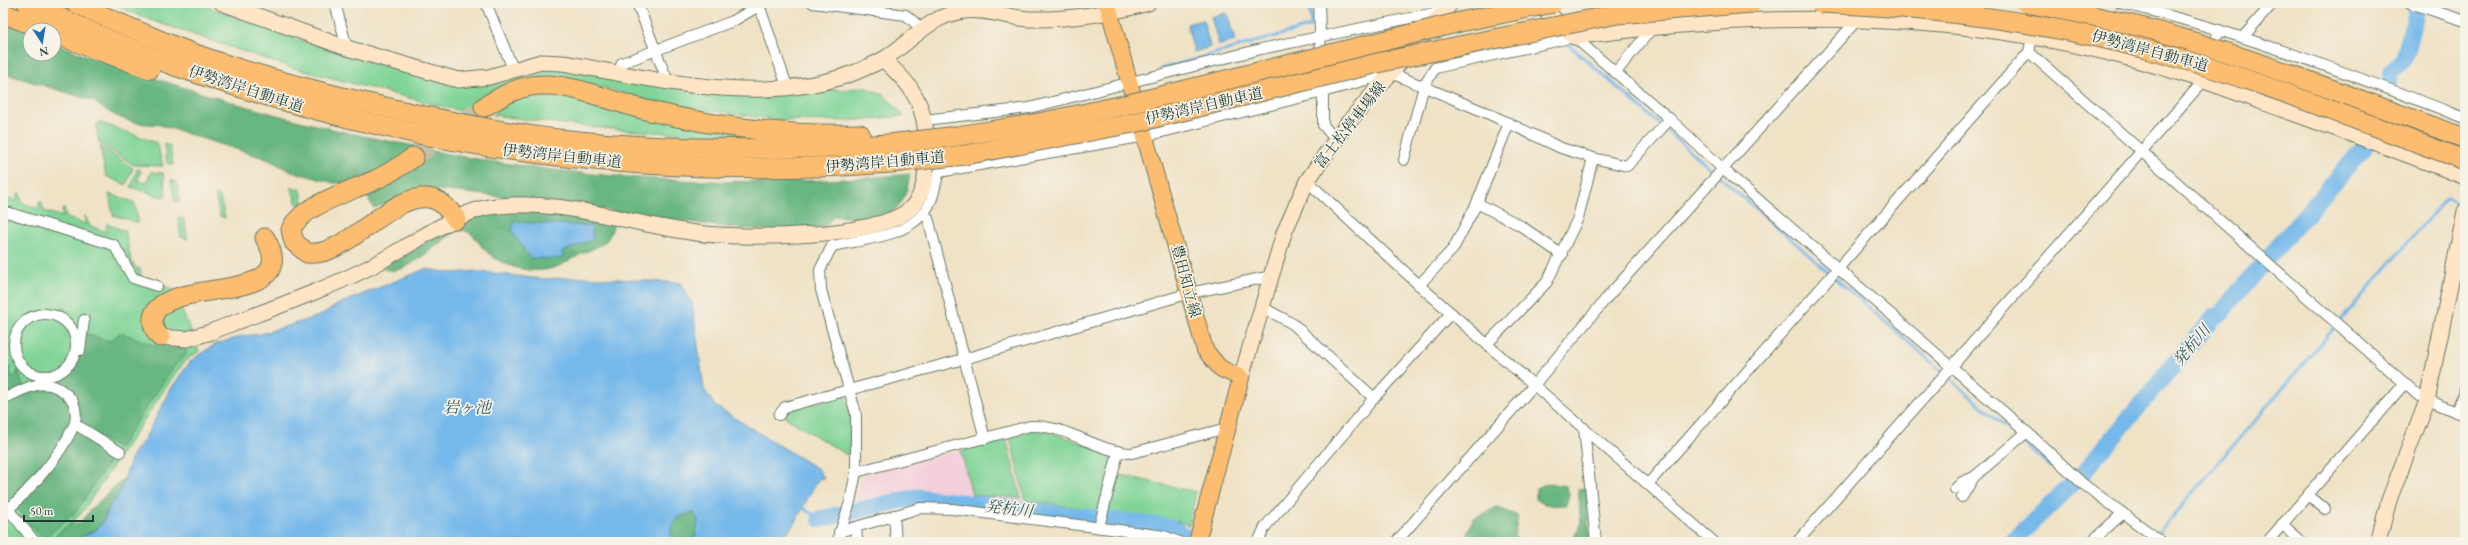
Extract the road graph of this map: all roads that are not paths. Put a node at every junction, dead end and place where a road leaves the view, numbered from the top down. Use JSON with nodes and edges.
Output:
{"nodes":[{"id":1,"x":27,"y":3,"type":"edge"},
{"id":2,"x":75,"y":3,"type":"edge"},
{"id":3,"x":222,"y":3,"type":"edge"},
{"id":4,"x":335,"y":3,"type":"edge"},
{"id":5,"x":486,"y":3,"type":"edge"},
{"id":6,"x":637,"y":3,"type":"edge"},
{"id":7,"x":813,"y":3,"type":"edge"},
{"id":8,"x":1148,"y":3,"type":"edge"},
{"id":9,"x":1319,"y":3,"type":"edge"},
{"id":10,"x":1537,"y":3,"type":"edge"},
{"id":11,"x":1553,"y":3,"type":"edge"},
{"id":12,"x":1752,"y":3,"type":"edge"},
{"id":13,"x":1820,"y":3,"type":"edge"},
{"id":14,"x":2026,"y":3,"type":"edge"},
{"id":15,"x":2041,"y":3,"type":"edge"},
{"id":16,"x":2120,"y":3,"type":"edge"},
{"id":17,"x":2273,"y":3,"type":"edge"},
{"id":18,"x":762,"y":4,"type":"edge"},
{"id":19,"x":2411,"y":4,"type":"edge"},
{"id":20,"x":1108,"y":7,"type":"edge"},
{"id":21,"x":1447,"y":7,"type":"edge"},
{"id":22,"x":3,"y":13,"type":"edge"},
{"id":23,"x":1859,"y":18,"type":"junction"},
{"id":24,"x":2465,"y":21,"type":"edge"},
{"id":25,"x":25,"y":22,"type":"edge"},
{"id":26,"x":1654,"y":26,"type":"junction"},
{"id":27,"x":922,"y":29,"type":"junction"},
{"id":28,"x":2219,"y":30,"type":"junction"},
{"id":29,"x":62,"y":37,"type":"edge"},
{"id":30,"x":1574,"y":37,"type":"junction"},
{"id":31,"x":2243,"y":37,"type":"junction"},
{"id":32,"x":1320,"y":38,"type":"junction"},
{"id":33,"x":2030,"y":45,"type":"junction"},
{"id":34,"x":348,"y":48,"type":"junction"},
{"id":35,"x":655,"y":51,"type":"junction"},
{"id":36,"x":884,"y":59,"type":"junction"},
{"id":37,"x":513,"y":69,"type":"junction"},
{"id":38,"x":1616,"y":72,"type":"junction"},
{"id":39,"x":618,"y":73,"type":"junction"},
{"id":40,"x":1392,"y":73,"type":"junction"},
{"id":41,"x":2202,"y":80,"type":"junction"},
{"id":42,"x":1130,"y":81,"type":"junction"},
{"id":43,"x":668,"y":82,"type":"junction"},
{"id":44,"x":787,"y":86,"type":"junction"},
{"id":45,"x":1424,"y":86,"type":"junction"},
{"id":46,"x":1323,"y":92,"type":"junction"},
{"id":47,"x":484,"y":106,"type":"tunnel mouth"},
{"id":48,"x":2465,"y":118,"type":"edge"},
{"id":49,"x":924,"y":120,"type":"junction"},
{"id":50,"x":1668,"y":121,"type":"junction"},
{"id":51,"x":1510,"y":124,"type":"junction"},
{"id":52,"x":376,"y":126,"type":"junction"},
{"id":53,"x":1146,"y":136,"type":"junction"},
{"id":54,"x":2465,"y":138,"type":"edge"},
{"id":55,"x":890,"y":139,"type":"junction"},
{"id":56,"x":1335,"y":139,"type":"junction"},
{"id":57,"x":2141,"y":151,"type":"junction"},
{"id":58,"x":414,"y":157,"type":"tunnel mouth"},
{"id":59,"x":1593,"y":158,"type":"junction"},
{"id":60,"x":1404,"y":160,"type":"dead end"},
{"id":61,"x":2465,"y":160,"type":"edge"},
{"id":62,"x":1723,"y":171,"type":"junction"},
{"id":63,"x":2465,"y":177,"type":"edge"},
{"id":64,"x":1307,"y":181,"type":"junction"},
{"id":65,"x":1477,"y":203,"type":"junction"},
{"id":66,"x":3,"y":211,"type":"edge"},
{"id":67,"x":2465,"y":211,"type":"edge"},
{"id":68,"x":924,"y":213,"type":"junction"},
{"id":69,"x":456,"y":219,"type":"junction"},
{"id":70,"x":263,"y":244,"type":"dead end"},
{"id":71,"x":1562,"y":255,"type":"junction"},
{"id":72,"x":1837,"y":270,"type":"junction"},
{"id":73,"x":1272,"y":276,"type":"junction"},
{"id":74,"x":1419,"y":285,"type":"junction"},
{"id":75,"x":157,"y":286,"type":"dead end"},
{"id":76,"x":1190,"y":293,"type":"junction"},
{"id":77,"x":1262,"y":308,"type":"junction"},
{"id":78,"x":1451,"y":313,"type":"junction"},
{"id":79,"x":84,"y":320,"type":"dead end"},
{"id":80,"x":160,"y":337,"type":"joint"},
{"id":81,"x":1486,"y":344,"type":"junction"},
{"id":82,"x":964,"y":359,"type":"junction"},
{"id":83,"x":1949,"y":368,"type":"junction"},
{"id":84,"x":1241,"y":378,"type":"junction"},
{"id":85,"x":50,"y":380,"type":"junction"},
{"id":86,"x":2405,"y":384,"type":"junction"},
{"id":87,"x":1534,"y":385,"type":"junction"},
{"id":88,"x":62,"y":388,"type":"junction"},
{"id":89,"x":2465,"y":389,"type":"edge"},
{"id":90,"x":850,"y":390,"type":"junction"},
{"id":91,"x":1374,"y":398,"type":"junction"},
{"id":92,"x":3,"y":399,"type":"edge"},
{"id":93,"x":2427,"y":401,"type":"junction"},
{"id":94,"x":2460,"y":414,"type":"edge"},
{"id":95,"x":779,"y":415,"type":"dead end"},
{"id":96,"x":75,"y":424,"type":"junction"},
{"id":97,"x":1227,"y":428,"type":"junction"},
{"id":98,"x":1584,"y":428,"type":"junction"},
{"id":99,"x":2021,"y":438,"type":"junction"},
{"id":100,"x":985,"y":439,"type":"junction"},
{"id":101,"x":120,"y":452,"type":"dead end"},
{"id":102,"x":1118,"y":453,"type":"junction"},
{"id":103,"x":856,"y":472,"type":"junction"},
{"id":104,"x":1648,"y":484,"type":"junction"},
{"id":105,"x":1959,"y":493,"type":"dead end"},
{"id":106,"x":2308,"y":496,"type":"junction"},
{"id":107,"x":3,"y":503,"type":"edge"},
{"id":108,"x":2325,"y":509,"type":"dead end"},
{"id":109,"x":3,"y":514,"type":"edge"},
{"id":110,"x":2122,"y":514,"type":"junction"},
{"id":111,"x":894,"y":515,"type":"junction"},
{"id":112,"x":2282,"y":524,"type":"junction"},
{"id":113,"x":856,"y":527,"type":"junction"},
{"id":114,"x":1099,"y":527,"type":"junction"},
{"id":115,"x":1202,"y":535,"type":"edge"},
{"id":116,"x":838,"y":537,"type":"edge"},
{"id":117,"x":1141,"y":538,"type":"edge"},
{"id":118,"x":2160,"y":541,"type":"edge"},
{"id":119,"x":35,"y":542,"type":"edge"},
{"id":120,"x":857,"y":542,"type":"edge"},
{"id":121,"x":896,"y":542,"type":"edge"},
{"id":122,"x":1179,"y":542,"type":"edge"},
{"id":123,"x":1258,"y":542,"type":"edge"},
{"id":124,"x":1396,"y":542,"type":"edge"},
{"id":125,"x":1596,"y":542,"type":"edge"},
{"id":126,"x":1714,"y":542,"type":"edge"},
{"id":127,"x":1798,"y":542,"type":"edge"},
{"id":128,"x":2091,"y":542,"type":"edge"},
{"id":129,"x":2267,"y":542,"type":"edge"},
{"id":130,"x":2302,"y":542,"type":"edge"},
{"id":131,"x":2378,"y":542,"type":"edge"}],
"edges":[{"from":1,"to":52,"type":"highway","name":"伊勢湾岸自動車道"},
{"from":2,"to":55,"type":"highway","name":"伊勢湾岸自動車道"},
{"from":3,"to":34,"type":"street"},
{"from":4,"to":34,"type":"street"},
{"from":5,"to":37,"type":"street"},
{"from":6,"to":35,"type":"street"},
{"from":7,"to":27,"type":"street"},
{"from":8,"to":20,"type":"street"},
{"from":9,"to":32,"type":"street"},
{"from":10,"to":30,"type":"street"},
{"from":11,"to":55,"type":"highway","name":"伊勢湾岸自動車道","bridge":true},
{"from":12,"to":52,"type":"highway","name":"伊勢湾岸自動車道","bridge":true},
{"from":13,"to":61,"type":"highway","name":"伊勢湾岸自動車道","bridge":true},
{"from":14,"to":54,"type":"highway","name":"伊勢湾岸自動車道","bridge":true},
{"from":15,"to":33,"type":"street"},
{"from":16,"to":28,"type":"street"},
{"from":17,"to":31,"type":"street"},
{"from":18,"to":35,"type":"street"},
{"from":18,"to":44,"type":"street"},
{"from":19,"to":24,"type":"street"},
{"from":20,"to":27,"type":"street"},
{"from":20,"to":42,"type":"main road","name":"豊田知立線"},
{"from":21,"to":32,"type":"street"},
{"from":21,"to":40,"type":"street","name":"富士松停車場線"},
{"from":22,"to":25,"type":"highway"},
{"from":23,"to":26,"type":"street"},
{"from":23,"to":33,"type":"street"},
{"from":23,"to":62,"type":"street"},
{"from":26,"to":30,"type":"street"},
{"from":26,"to":38,"type":"street"},
{"from":27,"to":36,"type":"street"},
{"from":28,"to":31,"type":"street"},
{"from":28,"to":41,"type":"street"},
{"from":29,"to":52,"type":"highway"},
{"from":30,"to":38,"type":"street"},
{"from":30,"to":45,"type":"street"},
{"from":31,"to":48,"type":"street"},
{"from":32,"to":42,"type":"street"},
{"from":32,"to":46,"type":"street"},
{"from":33,"to":41,"type":"street"},
{"from":33,"to":57,"type":"street"},
{"from":33,"to":72,"type":"street"},
{"from":34,"to":37,"type":"street"},
{"from":35,"to":39,"type":"street"},
{"from":35,"to":43,"type":"street"},
{"from":36,"to":44,"type":"street"},
{"from":36,"to":49,"type":"street"},
{"from":37,"to":39,"type":"street"},
{"from":38,"to":50,"type":"street"},
{"from":39,"to":43,"type":"street"},
{"from":40,"to":45,"type":"street"},
{"from":40,"to":46,"type":"street"},
{"from":40,"to":56,"type":"street","name":"富士松停車場線"},
{"from":41,"to":57,"type":"street"},
{"from":41,"to":63,"type":"street"},
{"from":42,"to":49,"type":"street"},
{"from":42,"to":53,"type":"main road","name":"豊田知立線"},
{"from":43,"to":44,"type":"street"},
{"from":45,"to":51,"type":"street"},
{"from":45,"to":60,"type":"street"},
{"from":46,"to":53,"type":"street"},
{"from":46,"to":56,"type":"street"},
{"from":47,"to":55,"type":"highway"},
{"from":49,"to":69,"type":"street"},
{"from":50,"to":59,"type":"street"},
{"from":50,"to":62,"type":"street"},
{"from":51,"to":59,"type":"street"},
{"from":51,"to":65,"type":"street"},
{"from":53,"to":68,"type":"street"},
{"from":53,"to":76,"type":"main road","name":"豊田知立線"},
{"from":56,"to":64,"type":"street","name":"富士松停車場線"},
{"from":57,"to":83,"type":"street"},
{"from":57,"to":86,"type":"street"},
{"from":58,"to":69,"type":"highway"},
{"from":59,"to":71,"type":"street"},
{"from":62,"to":72,"type":"street"},
{"from":62,"to":87,"type":"street"},
{"from":64,"to":73,"type":"street","name":"富士松停車場線"},
{"from":64,"to":74,"type":"street"},
{"from":65,"to":71,"type":"street"},
{"from":65,"to":74,"type":"street"},
{"from":66,"to":75,"type":"street"},
{"from":67,"to":93,"type":"street"},
{"from":68,"to":82,"type":"street"},
{"from":68,"to":90,"type":"street"},
{"from":69,"to":80,"type":"street"},
{"from":70,"to":80,"type":"highway"},
{"from":71,"to":81,"type":"street"},
{"from":72,"to":83,"type":"street"},
{"from":72,"to":104,"type":"street"},
{"from":73,"to":76,"type":"street"},
{"from":73,"to":77,"type":"street","name":"富士松停車場線"},
{"from":74,"to":78,"type":"street"},
{"from":76,"to":82,"type":"street"},
{"from":76,"to":84,"type":"main road","name":"豊田知立線"},
{"from":77,"to":84,"type":"street","name":"富士松停車場線"},
{"from":77,"to":91,"type":"street"},
{"from":78,"to":81,"type":"street"},
{"from":78,"to":91,"type":"street"},
{"from":79,"to":88,"type":"street"},
{"from":81,"to":87,"type":"street"},
{"from":82,"to":90,"type":"street"},
{"from":82,"to":100,"type":"street"},
{"from":83,"to":99,"type":"street"},
{"from":83,"to":127,"type":"street"},
{"from":84,"to":97,"type":"main road"},
{"from":85,"to":85,"type":"street"},
{"from":85,"to":88,"type":"street"},
{"from":85,"to":92,"type":"street"},
{"from":86,"to":93,"type":"street"},
{"from":86,"to":106,"type":"street"},
{"from":87,"to":98,"type":"street"},
{"from":87,"to":124,"type":"street"},
{"from":88,"to":96,"type":"street"},
{"from":89,"to":94,"type":"street"},
{"from":90,"to":95,"type":"street"},
{"from":90,"to":103,"type":"street"},
{"from":91,"to":123,"type":"street"},
{"from":93,"to":94,"type":"street"},
{"from":93,"to":131,"type":"street"},
{"from":96,"to":101,"type":"street"},
{"from":96,"to":109,"type":"street"},
{"from":97,"to":102,"type":"street"},
{"from":97,"to":115,"type":"main road"},
{"from":98,"to":104,"type":"street"},
{"from":98,"to":125,"type":"street"},
{"from":99,"to":105,"type":"street"},
{"from":99,"to":110,"type":"street"},
{"from":100,"to":102,"type":"street"},
{"from":100,"to":103,"type":"street"},
{"from":102,"to":114,"type":"street"},
{"from":103,"to":116,"type":"street"},
{"from":104,"to":126,"type":"street"},
{"from":106,"to":108,"type":"street"},
{"from":106,"to":112,"type":"street"},
{"from":107,"to":119,"type":"street"},
{"from":110,"to":118,"type":"street"},
{"from":110,"to":128,"type":"street"},
{"from":111,"to":113,"type":"street"},
{"from":111,"to":114,"type":"street"},
{"from":111,"to":121,"type":"street"},
{"from":112,"to":129,"type":"street"},
{"from":112,"to":130,"type":"street"},
{"from":113,"to":116,"type":"street"},
{"from":113,"to":120,"type":"street"},
{"from":114,"to":117,"type":"street"},
{"from":117,"to":122,"type":"street"}]}
